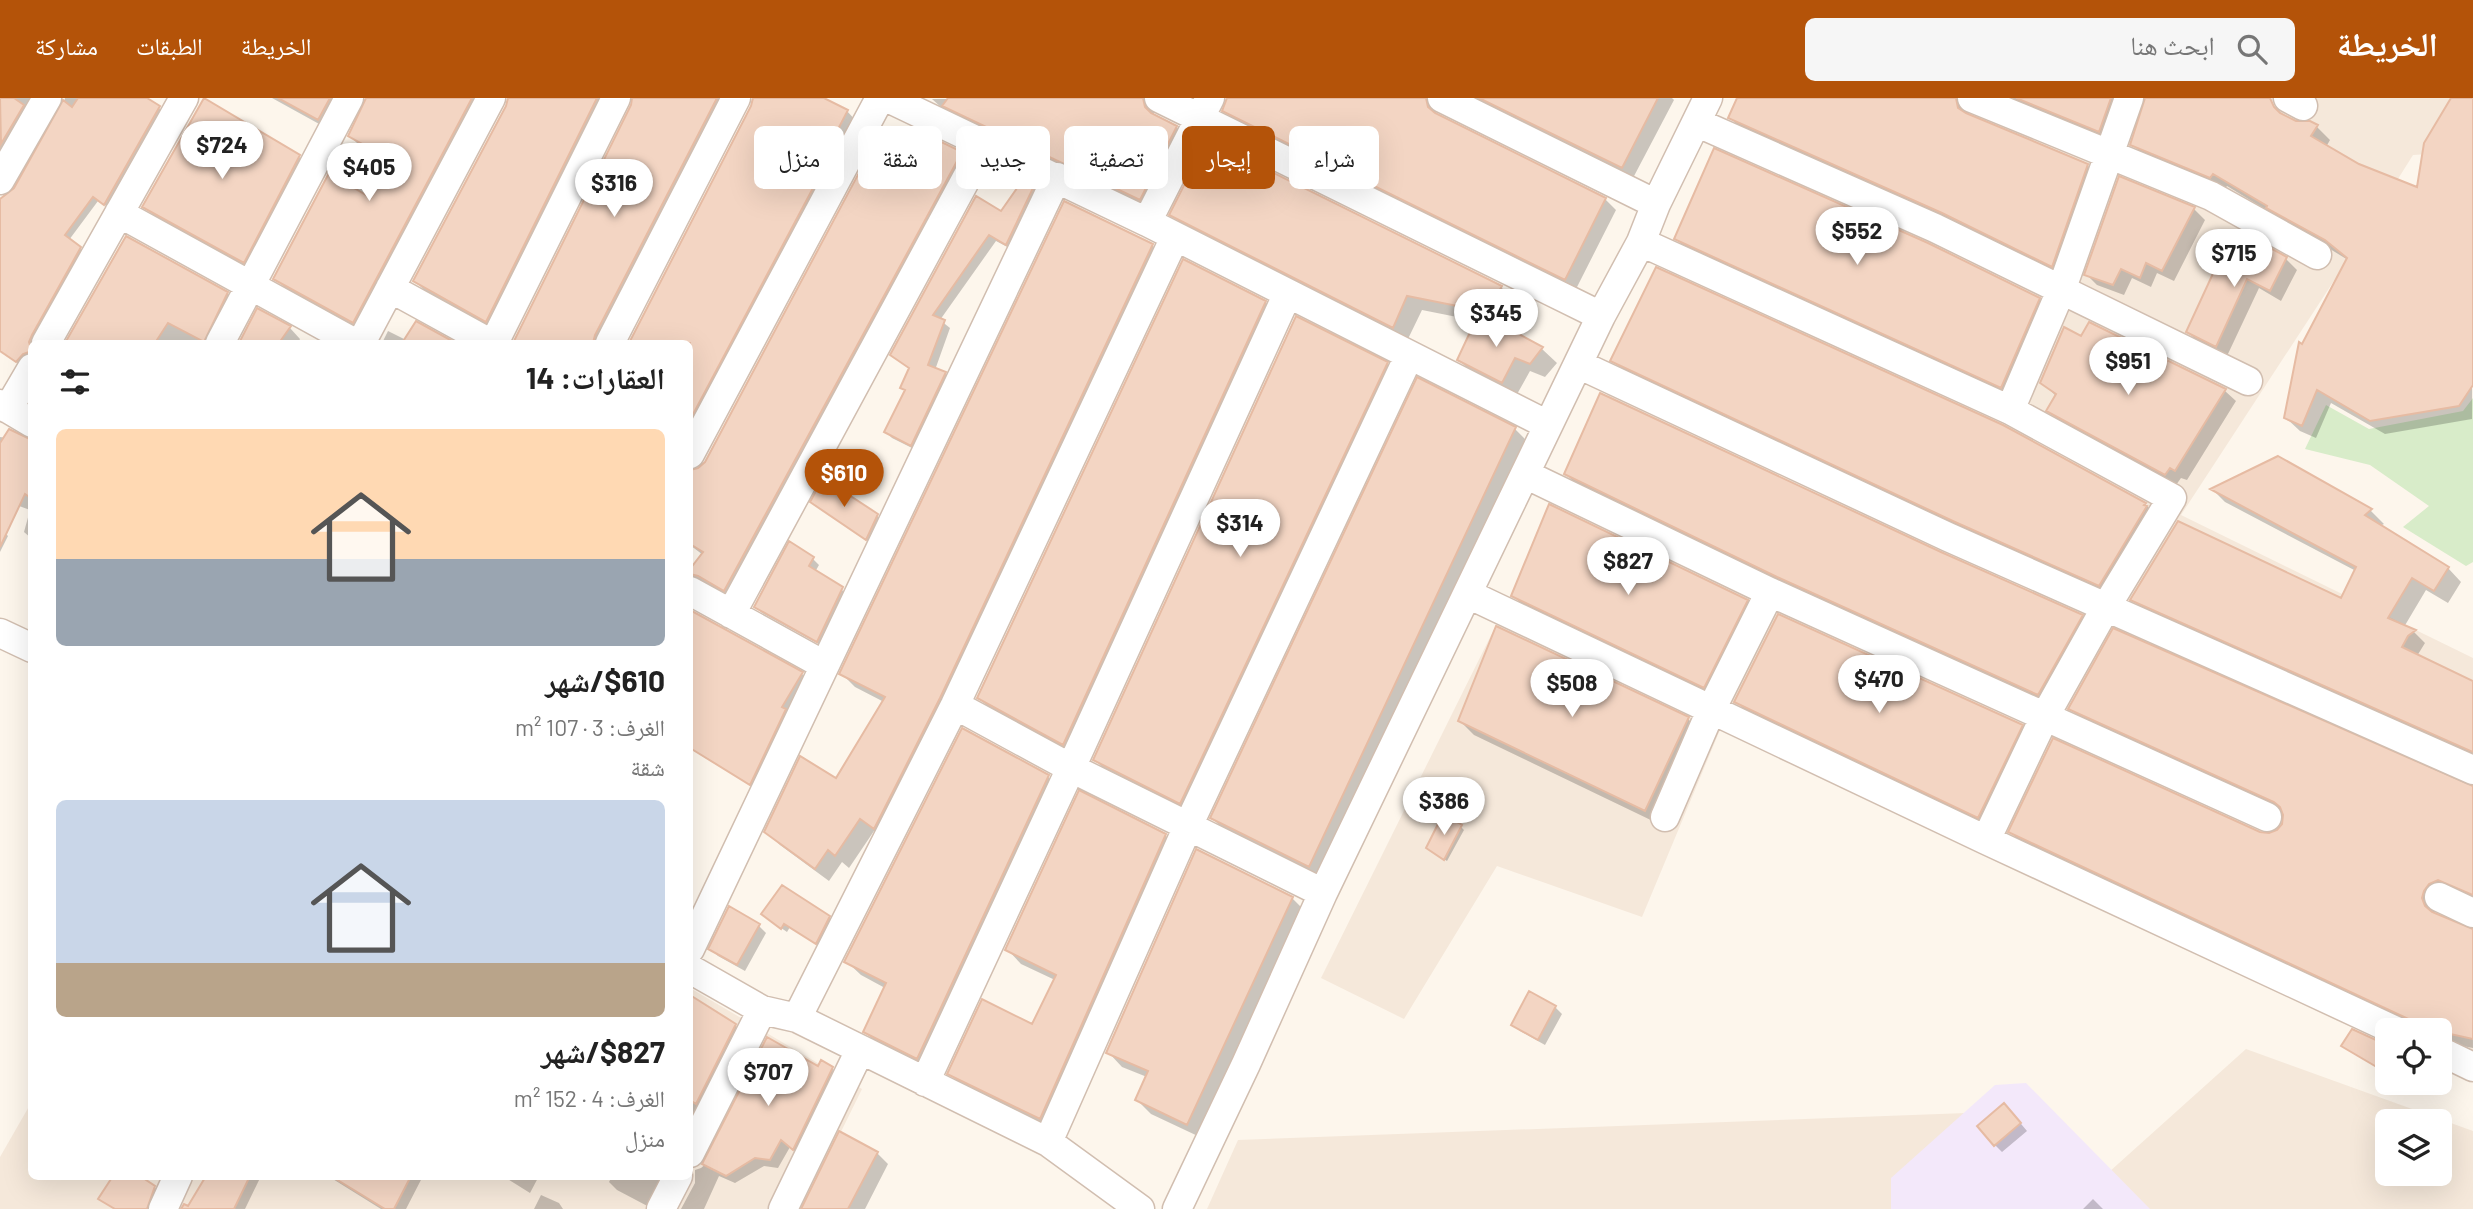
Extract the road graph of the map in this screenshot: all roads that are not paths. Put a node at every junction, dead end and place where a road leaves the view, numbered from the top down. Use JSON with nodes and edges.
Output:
{"nodes":[{"id":1,"x":47,"y":98,"type":"edge"},
{"id":2,"x":184,"y":98,"type":"edge"},
{"id":3,"x":349,"y":98,"type":"edge"},
{"id":4,"x":491,"y":98,"type":"edge"},
{"id":5,"x":616,"y":98,"type":"edge"},
{"id":6,"x":736,"y":98,"type":"edge"},
{"id":7,"x":880,"y":98,"type":"edge"},
{"id":8,"x":888,"y":98,"type":"edge"},
{"id":9,"x":1159,"y":98,"type":"edge"},
{"id":10,"x":1442,"y":98,"type":"edge"},
{"id":11,"x":1972,"y":98,"type":"edge"},
{"id":12,"x":2129,"y":98,"type":"edge"},
{"id":13,"x":1205,"y":108,"type":"edge"},
{"id":14,"x":1703,"y":111,"type":"edge"},
{"id":15,"x":956,"y":130,"type":"edge"},
{"id":16,"x":2110,"y":155,"type":"junction"},
{"id":17,"x":1050,"y":174,"type":"edge"},
{"id":18,"x":1057,"y":177,"type":"junction"},
{"id":19,"x":0,"y":180,"type":"edge"},
{"id":20,"x":961,"y":189,"type":"edge"},
{"id":21,"x":1656,"y":204,"type":"junction"},
{"id":22,"x":119,"y":213,"type":"junction"},
{"id":23,"x":1147,"y":222,"type":"junction"},
{"id":24,"x":1175,"y":237,"type":"junction"},
{"id":25,"x":1641,"y":242,"type":"junction"},
{"id":26,"x":2317,"y":255,"type":"dead end"},
{"id":27,"x":251,"y":286,"type":"junction"},
{"id":28,"x":390,"y":288,"type":"junction"},
{"id":29,"x":2062,"y":288,"type":"junction"},
{"id":30,"x":1287,"y":295,"type":"junction"},
{"id":31,"x":1601,"y":317,"type":"junction"},
{"id":32,"x":48,"y":340,"type":"edge"},
{"id":33,"x":222,"y":340,"type":"edge"},
{"id":34,"x":350,"y":340,"type":"edge"},
{"id":35,"x":362,"y":340,"type":"edge"},
{"id":36,"x":486,"y":340,"type":"edge"},
{"id":37,"x":494,"y":340,"type":"edge"},
{"id":38,"x":612,"y":340,"type":"edge"},
{"id":39,"x":1409,"y":356,"type":"junction"},
{"id":40,"x":1578,"y":364,"type":"junction"},
{"id":41,"x":28,"y":377,"type":"edge"},
{"id":42,"x":2248,"y":381,"type":"dead end"},
{"id":43,"x":2010,"y":410,"type":"junction"},
{"id":44,"x":13,"y":412,"type":"edge"},
{"id":45,"x":1548,"y":425,"type":"junction"},
{"id":46,"x":693,"y":448,"type":"edge"},
{"id":47,"x":1525,"y":474,"type":"junction"},
{"id":48,"x":1770,"y":592,"type":"junction"},
{"id":49,"x":693,"y":593,"type":"edge"},
{"id":50,"x":1468,"y":594,"type":"junction"},
{"id":51,"x":2106,"y":607,"type":"junction"},
{"id":52,"x":731,"y":614,"type":"junction"},
{"id":53,"x":0,"y":633,"type":"edge"},
{"id":54,"x":28,"y":646,"type":"edge"},
{"id":55,"x":824,"y":665,"type":"junction"},
{"id":56,"x":955,"y":705,"type":"junction"},
{"id":57,"x":1712,"y":708,"type":"junction"},
{"id":58,"x":2045,"y":716,"type":"junction"},
{"id":59,"x":1071,"y":768,"type":"junction"},
{"id":60,"x":2473,"y":770,"type":"edge"},
{"id":61,"x":1665,"y":817,"type":"dead end"},
{"id":62,"x":2267,"y":817,"type":"dead end"},
{"id":63,"x":1188,"y":827,"type":"junction"},
{"id":64,"x":1986,"y":840,"type":"junction"},
{"id":65,"x":1323,"y":893,"type":"junction"},
{"id":66,"x":2439,"y":897,"type":"dead end"},
{"id":67,"x":2473,"y":914,"type":"edge"},
{"id":68,"x":693,"y":943,"type":"edge"},
{"id":69,"x":693,"y":971,"type":"edge"},
{"id":70,"x":762,"y":1010,"type":"junction"},
{"id":71,"x":797,"y":1018,"type":"junction"},
{"id":72,"x":2375,"y":1021,"type":"edge"},
{"id":73,"x":860,"y":1050,"type":"junction"},
{"id":74,"x":2452,"y":1057,"type":"edge"},
{"id":75,"x":2473,"y":1067,"type":"edge"},
{"id":76,"x":925,"y":1082,"type":"junction"},
{"id":77,"x":1048,"y":1142,"type":"junction"},
{"id":78,"x":693,"y":1147,"type":"edge"},
{"id":79,"x":176,"y":1180,"type":"edge"},
{"id":80,"x":676,"y":1180,"type":"edge"},
{"id":81,"x":163,"y":1209,"type":"edge"},
{"id":82,"x":661,"y":1209,"type":"edge"},
{"id":83,"x":783,"y":1209,"type":"edge"},
{"id":84,"x":1140,"y":1209,"type":"edge"},
{"id":85,"x":1177,"y":1209,"type":"edge"}],
"edges":[{"from":1,"to":19,"type":"street"},
{"from":2,"to":22,"type":"street"},
{"from":3,"to":27,"type":"street"},
{"from":4,"to":28,"type":"street"},
{"from":5,"to":37,"type":"street"},
{"from":6,"to":38,"type":"street"},
{"from":7,"to":46,"type":"street"},
{"from":8,"to":15,"type":"street"},
{"from":9,"to":13,"type":"street"},
{"from":10,"to":21,"type":"street"},
{"from":11,"to":16,"type":"street"},
{"from":12,"to":16,"type":"street"},
{"from":13,"to":23,"type":"street"},
{"from":13,"to":31,"type":"street"},
{"from":14,"to":21,"type":"street"},
{"from":14,"to":29,"type":"street"},
{"from":16,"to":26,"type":"street"},
{"from":16,"to":29,"type":"street"},
{"from":17,"to":18,"type":"street"},
{"from":18,"to":23,"type":"street"},
{"from":18,"to":55,"type":"street"},
{"from":20,"to":52,"type":"street"},
{"from":21,"to":25,"type":"street"},
{"from":22,"to":27,"type":"street"},
{"from":22,"to":32,"type":"street"},
{"from":23,"to":24,"type":"street"},
{"from":24,"to":30,"type":"street"},
{"from":24,"to":56,"type":"street"},
{"from":25,"to":31,"type":"street"},
{"from":25,"to":43,"type":"street"},
{"from":27,"to":33,"type":"street"},
{"from":27,"to":34,"type":"street"},
{"from":28,"to":35,"type":"street"},
{"from":28,"to":36,"type":"street"},
{"from":29,"to":42,"type":"street"},
{"from":29,"to":43,"type":"street"},
{"from":30,"to":39,"type":"street"},
{"from":30,"to":59,"type":"street"},
{"from":31,"to":40,"type":"street"},
{"from":39,"to":45,"type":"street"},
{"from":39,"to":63,"type":"street"},
{"from":40,"to":45,"type":"street"},
{"from":40,"to":51,"type":"street"},
{"from":41,"to":44,"type":"street"},
{"from":43,"to":51,"type":"street"},
{"from":45,"to":47,"type":"street"},
{"from":47,"to":48,"type":"street"},
{"from":47,"to":50,"type":"street"},
{"from":48,"to":57,"type":"street"},
{"from":48,"to":58,"type":"street"},
{"from":49,"to":52,"type":"street"},
{"from":50,"to":57,"type":"street"},
{"from":50,"to":65,"type":"street"},
{"from":51,"to":58,"type":"street"},
{"from":51,"to":60,"type":"street"},
{"from":52,"to":55,"type":"street"},
{"from":53,"to":54,"type":"street"},
{"from":55,"to":68,"type":"street"},
{"from":56,"to":59,"type":"street"},
{"from":56,"to":71,"type":"street"},
{"from":57,"to":61,"type":"street"},
{"from":57,"to":64,"type":"street"},
{"from":58,"to":62,"type":"street"},
{"from":58,"to":64,"type":"street"},
{"from":59,"to":63,"type":"street"},
{"from":59,"to":76,"type":"street"},
{"from":63,"to":65,"type":"street"},
{"from":63,"to":77,"type":"street"},
{"from":64,"to":72,"type":"street"},
{"from":65,"to":85,"type":"street"},
{"from":66,"to":67,"type":"street"},
{"from":69,"to":70,"type":"street"},
{"from":70,"to":71,"type":"street"},
{"from":70,"to":78,"type":"street"},
{"from":71,"to":73,"type":"street"},
{"from":73,"to":76,"type":"street"},
{"from":73,"to":83,"type":"street"},
{"from":74,"to":75,"type":"street"},
{"from":76,"to":77,"type":"street"},
{"from":77,"to":84,"type":"street"},
{"from":79,"to":81,"type":"street"},
{"from":80,"to":82,"type":"street"}]}
